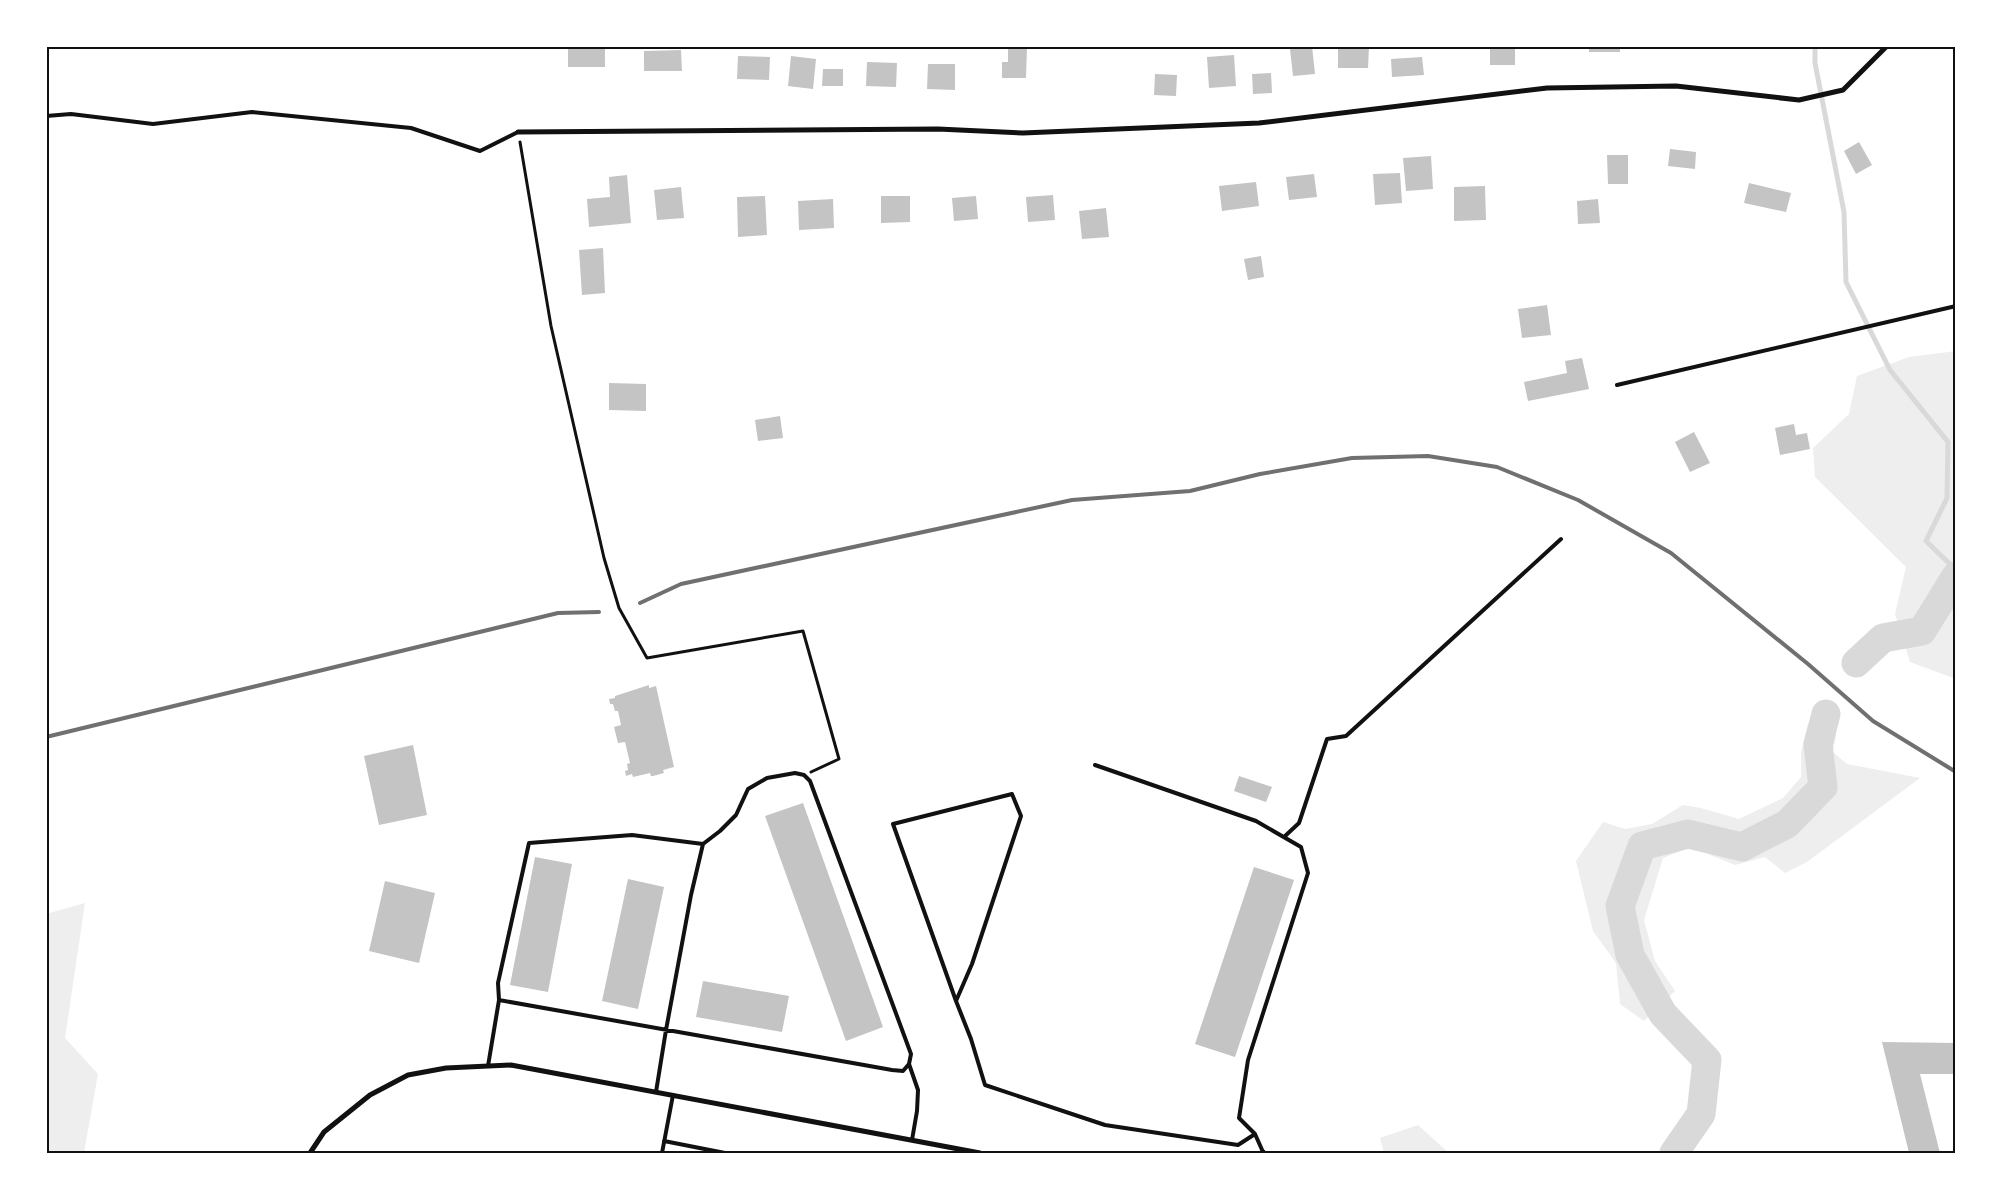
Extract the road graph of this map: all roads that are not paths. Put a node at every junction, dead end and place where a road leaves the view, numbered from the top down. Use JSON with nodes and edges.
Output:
{"nodes":[{"id":1,"x":1887,"y":46,"type":"edge"},
{"id":2,"x":46,"y":116,"type":"edge"},
{"id":3,"x":518,"y":132,"type":"joint"},
{"id":4,"x":1956,"y":306,"type":"edge"},
{"id":5,"x":1617,"y":385,"type":"dead end"},
{"id":6,"x":1561,"y":539,"type":"dead end"},
{"id":7,"x":1094,"y":765,"type":"dead end"},
{"id":8,"x":1284,"y":837,"type":"junction"},
{"id":9,"x":703,"y":844,"type":"junction"},
{"id":10,"x":498,"y":1000,"type":"junction"},
{"id":11,"x":956,"y":1000,"type":"junction"},
{"id":12,"x":666,"y":1030,"type":"junction"},
{"id":13,"x":909,"y":1064,"type":"junction"},
{"id":14,"x":488,"y":1066,"type":"junction"},
{"id":15,"x":656,"y":1092,"type":"junction"},
{"id":16,"x":673,"y":1095,"type":"junction"},
{"id":17,"x":1256,"y":1134,"type":"junction"},
{"id":18,"x":912,"y":1140,"type":"junction"},
{"id":19,"x":664,"y":1141,"type":"junction"},
{"id":20,"x":1263,"y":1152,"type":"edge"},
{"id":21,"x":310,"y":1153,"type":"edge"},
{"id":22,"x":662,"y":1153,"type":"edge"},
{"id":23,"x":724,"y":1153,"type":"edge"},
{"id":24,"x":980,"y":1153,"type":"edge"}],
"edges":[{"from":1,"to":3,"type":"street"},
{"from":2,"to":3,"type":"lane"},
{"from":4,"to":5,"type":"lane"},
{"from":6,"to":8,"type":"lane"},
{"from":7,"to":8,"type":"lane"},
{"from":8,"to":17,"type":"lane"},
{"from":9,"to":10,"type":"lane"},
{"from":9,"to":12,"type":"lane"},
{"from":9,"to":13,"type":"lane"},
{"from":10,"to":12,"type":"lane"},
{"from":10,"to":14,"type":"lane"},
{"from":11,"to":11,"type":"lane"},
{"from":11,"to":17,"type":"lane"},
{"from":12,"to":13,"type":"lane"},
{"from":12,"to":15,"type":"lane"},
{"from":13,"to":18,"type":"lane"},
{"from":14,"to":15,"type":"street"},
{"from":14,"to":21,"type":"street"},
{"from":15,"to":16,"type":"street"},
{"from":16,"to":18,"type":"street"},
{"from":16,"to":19,"type":"lane"},
{"from":17,"to":20,"type":"lane"},
{"from":18,"to":24,"type":"street"},
{"from":19,"to":22,"type":"lane"},
{"from":19,"to":23,"type":"lane"}]}
